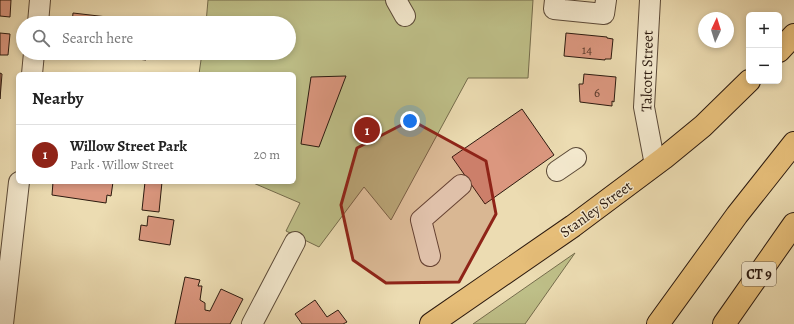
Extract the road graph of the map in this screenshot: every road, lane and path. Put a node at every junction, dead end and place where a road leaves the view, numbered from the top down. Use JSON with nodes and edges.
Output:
{"nodes":[{"id":1,"x":40,"y":0,"type":"edge"},
{"id":2,"x":555,"y":0,"type":"edge"},
{"id":3,"x":606,"y":0,"type":"edge"},
{"id":4,"x":650,"y":0,"type":"edge"},
{"id":5,"x":39,"y":16,"type":"edge"},
{"id":6,"x":794,"y":35,"type":"edge"},
{"id":7,"x":782,"y":48,"type":"edge"},
{"id":8,"x":33,"y":60,"type":"edge"},
{"id":9,"x":32,"y":72,"type":"edge"},
{"id":10,"x":746,"y":84,"type":"edge"},
{"id":11,"x":794,"y":143,"type":"edge"},
{"id":12,"x":576,"y":158,"type":"dead end"},
{"id":13,"x":655,"y":165,"type":"junction"},
{"id":14,"x":557,"y":171,"type":"dead end"},
{"id":15,"x":19,"y":184,"type":"edge"},
{"id":16,"x":461,"y":185,"type":"dead end"},
{"id":17,"x":794,"y":224,"type":"edge"},
{"id":18,"x":295,"y":242,"type":"dead end"},
{"id":19,"x":430,"y":256,"type":"dead end"},
{"id":20,"x":3,"y":324,"type":"edge"},
{"id":21,"x":252,"y":324,"type":"edge"},
{"id":22,"x":432,"y":324,"type":"edge"},
{"id":23,"x":658,"y":324,"type":"edge"},
{"id":24,"x":724,"y":324,"type":"edge"}],
"edges":[{"from":1,"to":5,"type":"street"},
{"from":2,"to":3,"type":"street"},
{"from":4,"to":13,"type":"street","name":"Talcott Street"},
{"from":6,"to":7,"type":"main road"},
{"from":8,"to":9,"type":"street"},
{"from":10,"to":13,"type":"main road","name":"Stanley Street"},
{"from":11,"to":23,"type":"main road"},
{"from":12,"to":14,"type":"street"},
{"from":13,"to":22,"type":"main road","name":"Stanley Street"},
{"from":15,"to":20,"type":"street"},
{"from":16,"to":19,"type":"street"},
{"from":17,"to":24,"type":"main road","number":"CT 9"},
{"from":18,"to":21,"type":"street"}]}
